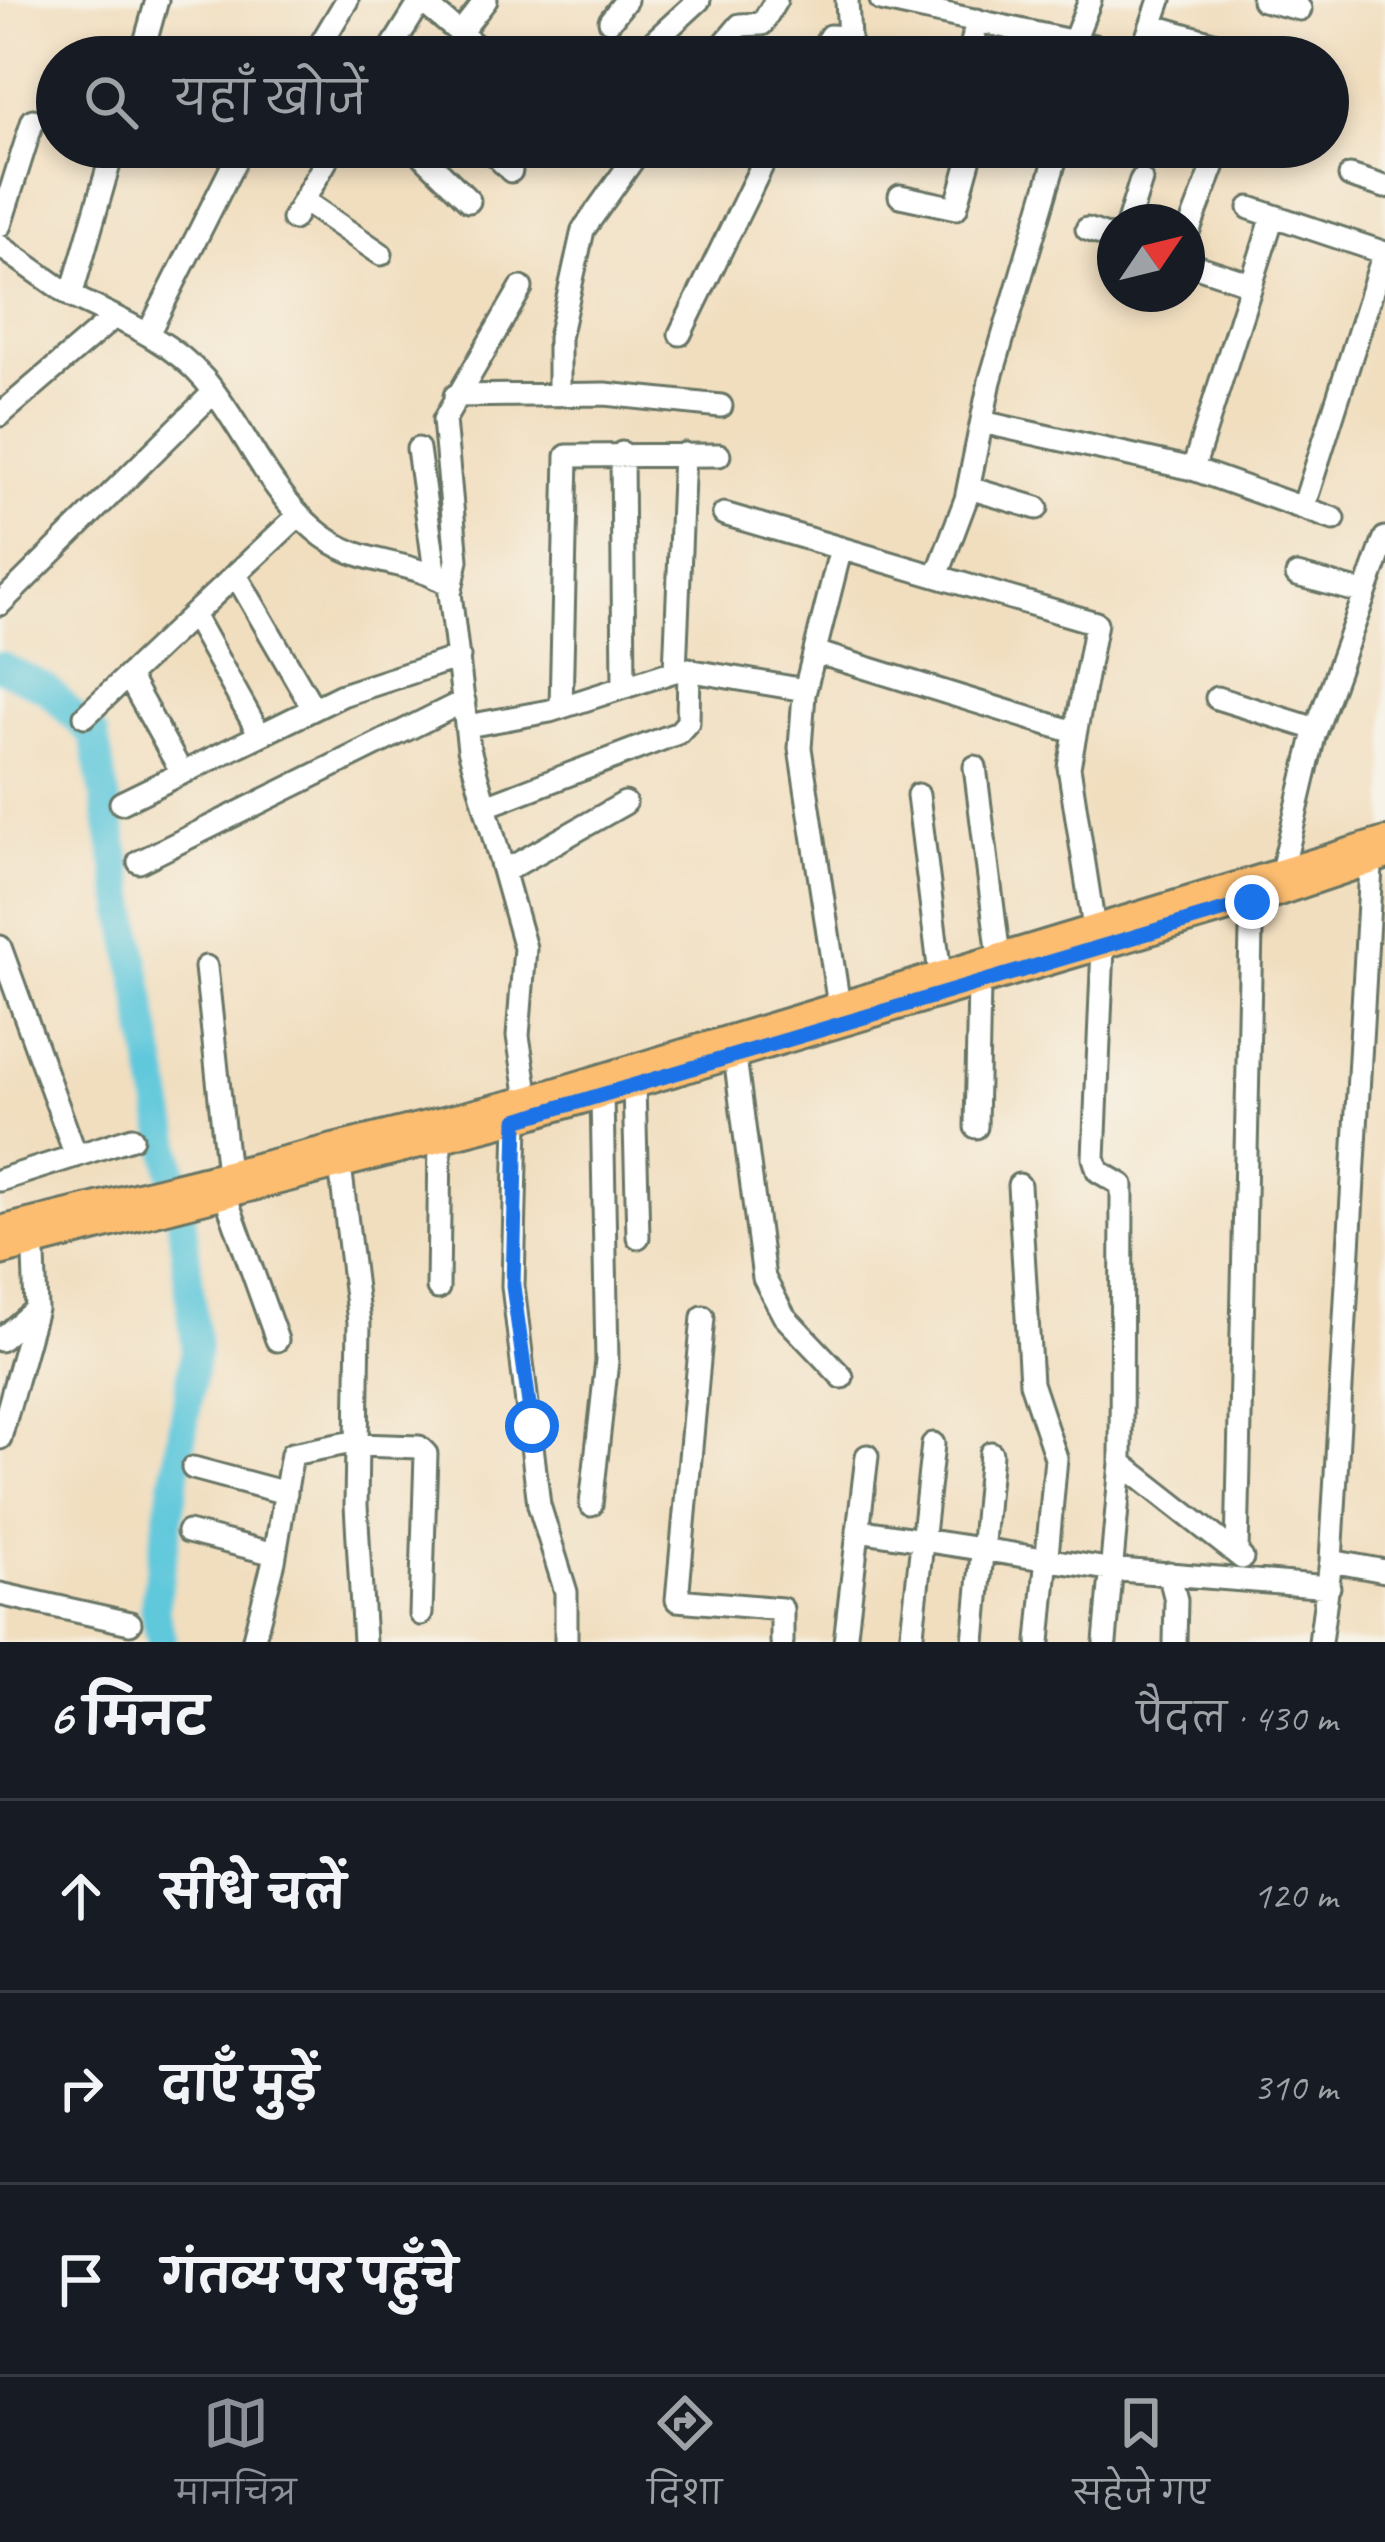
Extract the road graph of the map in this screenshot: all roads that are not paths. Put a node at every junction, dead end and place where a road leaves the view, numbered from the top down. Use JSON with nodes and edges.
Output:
{"nodes":[{"id":1,"x":130,"y":0,"type":"edge"},
{"id":2,"x":347,"y":0,"type":"edge"},
{"id":3,"x":421,"y":0,"type":"edge"},
{"id":4,"x":486,"y":0,"type":"edge"},
{"id":5,"x":626,"y":0,"type":"edge"},
{"id":6,"x":776,"y":0,"type":"edge"},
{"id":7,"x":848,"y":0,"type":"edge"},
{"id":8,"x":1090,"y":0,"type":"edge"},
{"id":9,"x":1160,"y":0,"type":"edge"},
{"id":10,"x":1264,"y":0,"type":"edge"},
{"id":11,"x":895,"y":1,"type":"edge"},
{"id":12,"x":694,"y":2,"type":"edge"},
{"id":13,"x":156,"y":3,"type":"edge"},
{"id":14,"x":1300,"y":9,"type":"dead end"},
{"id":15,"x":977,"y":20,"type":"junction"},
{"id":16,"x":610,"y":21,"type":"dead end"},
{"id":17,"x":1151,"y":25,"type":"junction"},
{"id":18,"x":460,"y":33,"type":"junction"},
{"id":19,"x":146,"y":36,"type":"edge"},
{"id":20,"x":326,"y":36,"type":"edge"},
{"id":21,"x":401,"y":36,"type":"edge"},
{"id":22,"x":464,"y":36,"type":"edge"},
{"id":23,"x":659,"y":36,"type":"edge"},
{"id":24,"x":730,"y":36,"type":"edge"},
{"id":25,"x":849,"y":36,"type":"edge"},
{"id":26,"x":974,"y":36,"type":"edge"},
{"id":27,"x":1051,"y":36,"type":"edge"},
{"id":28,"x":1076,"y":36,"type":"edge"},
{"id":29,"x":1147,"y":36,"type":"edge"},
{"id":30,"x":1189,"y":36,"type":"edge"},
{"id":31,"x":33,"y":120,"type":"dead end"},
{"id":32,"x":108,"y":168,"type":"edge"},
{"id":33,"x":231,"y":168,"type":"edge"},
{"id":34,"x":322,"y":168,"type":"edge"},
{"id":35,"x":435,"y":168,"type":"edge"},
{"id":36,"x":508,"y":168,"type":"edge"},
{"id":37,"x":627,"y":168,"type":"edge"},
{"id":38,"x":761,"y":168,"type":"edge"},
{"id":39,"x":967,"y":168,"type":"edge"},
{"id":40,"x":1053,"y":168,"type":"edge"},
{"id":41,"x":1213,"y":168,"type":"edge"},
{"id":42,"x":511,"y":171,"type":"dead end"},
{"id":43,"x":1350,"y":176,"type":"dead end"},
{"id":44,"x":1141,"y":180,"type":"dead end"},
{"id":45,"x":1385,"y":187,"type":"edge"},
{"id":46,"x":900,"y":196,"type":"dead end"},
{"id":47,"x":469,"y":201,"type":"dead end"},
{"id":48,"x":1134,"y":204,"type":"edge"},
{"id":49,"x":1199,"y":204,"type":"edge"},
{"id":50,"x":1250,"y":208,"type":"dead end"},
{"id":51,"x":1273,"y":216,"type":"junction"},
{"id":52,"x":0,"y":225,"type":"edge"},
{"id":53,"x":1087,"y":230,"type":"dead end"},
{"id":54,"x":1097,"y":233,"type":"edge"},
{"id":55,"x":0,"y":246,"type":"edge"},
{"id":56,"x":1385,"y":253,"type":"edge"},
{"id":57,"x":381,"y":254,"type":"dead end"},
{"id":58,"x":1205,"y":269,"type":"edge"},
{"id":59,"x":1251,"y":284,"type":"junction"},
{"id":60,"x":520,"y":288,"type":"dead end"},
{"id":61,"x":71,"y":296,"type":"junction"},
{"id":62,"x":113,"y":316,"type":"junction"},
{"id":63,"x":148,"y":334,"type":"junction"},
{"id":64,"x":680,"y":334,"type":"dead end"},
{"id":65,"x":213,"y":393,"type":"junction"},
{"id":66,"x":559,"y":394,"type":"junction"},
{"id":67,"x":455,"y":396,"type":"junction"},
{"id":68,"x":721,"y":406,"type":"dead end"},
{"id":69,"x":0,"y":415,"type":"edge"},
{"id":70,"x":982,"y":422,"type":"junction"},
{"id":71,"x":418,"y":449,"type":"dead end"},
{"id":72,"x":622,"y":453,"type":"junction"},
{"id":73,"x":684,"y":454,"type":"junction"},
{"id":74,"x":719,"y":455,"type":"dead end"},
{"id":75,"x":1193,"y":469,"type":"junction"},
{"id":76,"x":969,"y":488,"type":"junction"},
{"id":77,"x":1037,"y":508,"type":"dead end"},
{"id":78,"x":1304,"y":508,"type":"junction"},
{"id":79,"x":724,"y":514,"type":"dead end"},
{"id":80,"x":299,"y":515,"type":"junction"},
{"id":81,"x":1334,"y":519,"type":"dead end"},
{"id":82,"x":1385,"y":538,"type":"edge"},
{"id":83,"x":841,"y":548,"type":"junction"},
{"id":84,"x":236,"y":575,"type":"junction"},
{"id":85,"x":937,"y":575,"type":"junction"},
{"id":86,"x":1297,"y":575,"type":"dead end"},
{"id":87,"x":444,"y":584,"type":"junction"},
{"id":88,"x":1365,"y":593,"type":"junction"},
{"id":89,"x":0,"y":603,"type":"edge"},
{"id":90,"x":193,"y":615,"type":"junction"},
{"id":91,"x":814,"y":652,"type":"junction"},
{"id":92,"x":459,"y":657,"type":"junction"},
{"id":93,"x":682,"y":670,"type":"junction"},
{"id":94,"x":128,"y":676,"type":"junction"},
{"id":95,"x":624,"y":687,"type":"junction"},
{"id":96,"x":805,"y":690,"type":"junction"},
{"id":97,"x":1217,"y":698,"type":"dead end"},
{"id":98,"x":464,"y":701,"type":"junction"},
{"id":99,"x":562,"y":707,"type":"junction"},
{"id":100,"x":314,"y":708,"type":"junction"},
{"id":101,"x":85,"y":716,"type":"dead end"},
{"id":102,"x":467,"y":726,"type":"junction"},
{"id":103,"x":1316,"y":729,"type":"junction"},
{"id":104,"x":1074,"y":733,"type":"junction"},
{"id":105,"x":260,"y":734,"type":"junction"},
{"id":106,"x":974,"y":767,"type":"dead end"},
{"id":107,"x":182,"y":773,"type":"junction"},
{"id":108,"x":918,"y":795,"type":"dead end"},
{"id":109,"x":121,"y":803,"type":"dead end"},
{"id":110,"x":625,"y":803,"type":"dead end"},
{"id":111,"x":486,"y":806,"type":"junction"},
{"id":112,"x":1379,"y":850,"type":"edge"},
{"id":113,"x":139,"y":862,"type":"dead end"},
{"id":114,"x":505,"y":871,"type":"junction"},
{"id":115,"x":1282,"y":871,"type":"junction"},
{"id":116,"x":1252,"y":891,"type":"junction"},
{"id":117,"x":1099,"y":938,"type":"junction"},
{"id":118,"x":0,"y":947,"type":"edge"},
{"id":119,"x":999,"y":957,"type":"junction"},
{"id":120,"x":206,"y":967,"type":"dead end"},
{"id":121,"x":940,"y":975,"type":"junction"},
{"id":122,"x":979,"y":985,"type":"junction"},
{"id":123,"x":839,"y":1006,"type":"junction"},
{"id":124,"x":735,"y":1057,"type":"junction"},
{"id":125,"x":634,"y":1086,"type":"junction"},
{"id":126,"x":602,"y":1096,"type":"junction"},
{"id":127,"x":522,"y":1110,"type":"junction"},
{"id":128,"x":976,"y":1127,"type":"dead end"},
{"id":129,"x":132,"y":1138,"type":"dead end"},
{"id":130,"x":440,"y":1139,"type":"junction"},
{"id":131,"x":76,"y":1156,"type":"junction"},
{"id":132,"x":340,"y":1165,"type":"junction"},
{"id":133,"x":0,"y":1180,"type":"edge"},
{"id":134,"x":1019,"y":1185,"type":"dead end"},
{"id":135,"x":215,"y":1187,"type":"junction"},
{"id":136,"x":0,"y":1228,"type":"edge"},
{"id":137,"x":33,"y":1233,"type":"junction"},
{"id":138,"x":638,"y":1237,"type":"dead end"},
{"id":139,"x":0,"y":1252,"type":"edge"},
{"id":140,"x":438,"y":1288,"type":"dead end"},
{"id":141,"x":36,"y":1309,"type":"junction"},
{"id":142,"x":703,"y":1317,"type":"dead end"},
{"id":143,"x":0,"y":1340,"type":"edge"},
{"id":144,"x":277,"y":1340,"type":"dead end"},
{"id":145,"x":842,"y":1378,"type":"dead end"},
{"id":146,"x":0,"y":1438,"type":"edge"},
{"id":147,"x":358,"y":1443,"type":"junction"},
{"id":148,"x":933,"y":1444,"type":"dead end"},
{"id":149,"x":991,"y":1453,"type":"dead end"},
{"id":150,"x":866,"y":1456,"type":"dead end"},
{"id":151,"x":1121,"y":1462,"type":"junction"},
{"id":152,"x":193,"y":1468,"type":"dead end"},
{"id":153,"x":286,"y":1492,"type":"junction"},
{"id":154,"x":591,"y":1505,"type":"dead end"},
{"id":155,"x":858,"y":1530,"type":"junction"},
{"id":156,"x":188,"y":1532,"type":"dead end"},
{"id":157,"x":921,"y":1540,"type":"junction"},
{"id":158,"x":984,"y":1550,"type":"junction"},
{"id":159,"x":1237,"y":1552,"type":"junction"},
{"id":160,"x":275,"y":1554,"type":"junction"},
{"id":161,"x":1047,"y":1558,"type":"junction"},
{"id":162,"x":1331,"y":1561,"type":"junction"},
{"id":163,"x":1108,"y":1569,"type":"junction"},
{"id":164,"x":1385,"y":1570,"type":"edge"},
{"id":165,"x":1169,"y":1573,"type":"junction"},
{"id":166,"x":1263,"y":1580,"type":"junction"},
{"id":167,"x":1329,"y":1587,"type":"junction"},
{"id":168,"x":0,"y":1594,"type":"edge"},
{"id":169,"x":421,"y":1614,"type":"dead end"},
{"id":170,"x":130,"y":1623,"type":"dead end"},
{"id":171,"x":253,"y":1642,"type":"edge"},
{"id":172,"x":364,"y":1642,"type":"edge"},
{"id":173,"x":566,"y":1642,"type":"edge"},
{"id":174,"x":782,"y":1642,"type":"edge"},
{"id":175,"x":845,"y":1642,"type":"edge"},
{"id":176,"x":910,"y":1642,"type":"edge"},
{"id":177,"x":974,"y":1642,"type":"edge"},
{"id":178,"x":1040,"y":1642,"type":"edge"},
{"id":179,"x":1105,"y":1642,"type":"edge"},
{"id":180,"x":1175,"y":1642,"type":"edge"},
{"id":181,"x":1320,"y":1642,"type":"edge"}],
"edges":[{"from":1,"to":13,"type":"street"},
{"from":2,"to":20,"type":"street"},
{"from":3,"to":18,"type":"street"},
{"from":3,"to":21,"type":"street"},
{"from":4,"to":18,"type":"street"},
{"from":5,"to":16,"type":"street"},
{"from":6,"to":24,"type":"street"},
{"from":7,"to":25,"type":"street"},
{"from":8,"to":28,"type":"street"},
{"from":9,"to":17,"type":"street"},
{"from":10,"to":14,"type":"street"},
{"from":11,"to":15,"type":"street"},
{"from":12,"to":23,"type":"street"},
{"from":13,"to":19,"type":"street"},
{"from":15,"to":26,"type":"street"},
{"from":15,"to":27,"type":"street"},
{"from":17,"to":29,"type":"street"},
{"from":17,"to":30,"type":"street"},
{"from":18,"to":22,"type":"street"},
{"from":31,"to":52,"type":"street"},
{"from":32,"to":61,"type":"street"},
{"from":33,"to":63,"type":"street"},
{"from":34,"to":57,"type":"street"},
{"from":35,"to":47,"type":"street"},
{"from":36,"to":42,"type":"street"},
{"from":37,"to":66,"type":"street"},
{"from":38,"to":64,"type":"street"},
{"from":39,"to":46,"type":"street"},
{"from":40,"to":70,"type":"street"},
{"from":41,"to":49,"type":"street"},
{"from":43,"to":45,"type":"street"},
{"from":44,"to":48,"type":"street"},
{"from":50,"to":51,"type":"street"},
{"from":51,"to":56,"type":"street"},
{"from":51,"to":59,"type":"street"},
{"from":53,"to":54,"type":"street"},
{"from":55,"to":61,"type":"street"},
{"from":56,"to":78,"type":"street"},
{"from":58,"to":59,"type":"street"},
{"from":59,"to":75,"type":"street"},
{"from":60,"to":67,"type":"street"},
{"from":61,"to":62,"type":"street"},
{"from":62,"to":63,"type":"street"},
{"from":62,"to":69,"type":"street"},
{"from":63,"to":65,"type":"street"},
{"from":65,"to":80,"type":"street"},
{"from":65,"to":89,"type":"street"},
{"from":66,"to":67,"type":"street"},
{"from":66,"to":68,"type":"street"},
{"from":67,"to":87,"type":"street"},
{"from":70,"to":75,"type":"street"},
{"from":70,"to":76,"type":"street"},
{"from":71,"to":87,"type":"street"},
{"from":72,"to":73,"type":"street"},
{"from":72,"to":95,"type":"street"},
{"from":72,"to":99,"type":"street"},
{"from":73,"to":74,"type":"street"},
{"from":73,"to":93,"type":"street"},
{"from":75,"to":78,"type":"street"},
{"from":76,"to":77,"type":"street"},
{"from":76,"to":85,"type":"street"},
{"from":78,"to":81,"type":"street"},
{"from":79,"to":83,"type":"street"},
{"from":80,"to":84,"type":"street"},
{"from":80,"to":87,"type":"street"},
{"from":82,"to":88,"type":"street"},
{"from":83,"to":85,"type":"street"},
{"from":83,"to":91,"type":"street"},
{"from":84,"to":90,"type":"street"},
{"from":84,"to":100,"type":"street"},
{"from":85,"to":104,"type":"street"},
{"from":86,"to":88,"type":"street"},
{"from":87,"to":92,"type":"street"},
{"from":88,"to":103,"type":"street"},
{"from":90,"to":94,"type":"street"},
{"from":90,"to":105,"type":"street"},
{"from":91,"to":96,"type":"street"},
{"from":91,"to":104,"type":"street"},
{"from":92,"to":98,"type":"street"},
{"from":92,"to":100,"type":"street"},
{"from":93,"to":95,"type":"street"},
{"from":93,"to":96,"type":"street"},
{"from":93,"to":111,"type":"street"},
{"from":94,"to":101,"type":"street"},
{"from":94,"to":107,"type":"street"},
{"from":95,"to":99,"type":"street"},
{"from":96,"to":123,"type":"street"},
{"from":97,"to":103,"type":"street"},
{"from":98,"to":102,"type":"street"},
{"from":98,"to":113,"type":"street"},
{"from":99,"to":102,"type":"street"},
{"from":100,"to":105,"type":"street"},
{"from":102,"to":111,"type":"street"},
{"from":103,"to":115,"type":"street"},
{"from":104,"to":117,"type":"street"},
{"from":105,"to":107,"type":"street"},
{"from":106,"to":119,"type":"street"},
{"from":107,"to":109,"type":"street"},
{"from":108,"to":121,"type":"street"},
{"from":110,"to":114,"type":"street"},
{"from":111,"to":114,"type":"street"},
{"from":112,"to":115,"type":"main road"},
{"from":112,"to":116,"type":"main road"},
{"from":112,"to":162,"type":"street"},
{"from":114,"to":127,"type":"street"},
{"from":115,"to":116,"type":"main road"},
{"from":116,"to":117,"type":"main road"},
{"from":116,"to":159,"type":"street"},
{"from":117,"to":119,"type":"main road"},
{"from":117,"to":122,"type":"main road"},
{"from":117,"to":151,"type":"street"},
{"from":118,"to":131,"type":"street"},
{"from":119,"to":121,"type":"main road"},
{"from":120,"to":135,"type":"street"},
{"from":121,"to":123,"type":"main road"},
{"from":122,"to":124,"type":"main road"},
{"from":122,"to":128,"type":"street"},
{"from":123,"to":127,"type":"main road"},
{"from":124,"to":125,"type":"main road"},
{"from":124,"to":145,"type":"street"},
{"from":125,"to":126,"type":"main road"},
{"from":125,"to":138,"type":"street"},
{"from":126,"to":127,"type":"main road"},
{"from":126,"to":154,"type":"street"},
{"from":127,"to":130,"type":"main road"},
{"from":127,"to":135,"type":"main road"},
{"from":127,"to":173,"type":"street"},
{"from":129,"to":131,"type":"street"},
{"from":130,"to":132,"type":"main road"},
{"from":130,"to":140,"type":"street"},
{"from":131,"to":133,"type":"street"},
{"from":132,"to":135,"type":"main road"},
{"from":132,"to":147,"type":"street"},
{"from":134,"to":161,"type":"street"},
{"from":135,"to":137,"type":"main road"},
{"from":135,"to":144,"type":"street"},
{"from":136,"to":137,"type":"main road"},
{"from":137,"to":139,"type":"main road"},
{"from":137,"to":141,"type":"street"},
{"from":141,"to":143,"type":"street"},
{"from":141,"to":146,"type":"street"},
{"from":142,"to":174,"type":"street"},
{"from":147,"to":153,"type":"street"},
{"from":147,"to":169,"type":"street"},
{"from":147,"to":172,"type":"street"},
{"from":148,"to":157,"type":"street"},
{"from":149,"to":158,"type":"street"},
{"from":150,"to":155,"type":"street"},
{"from":151,"to":159,"type":"street"},
{"from":151,"to":163,"type":"street"},
{"from":152,"to":153,"type":"street"},
{"from":153,"to":160,"type":"street"},
{"from":155,"to":157,"type":"street"},
{"from":155,"to":175,"type":"street"},
{"from":156,"to":160,"type":"street"},
{"from":157,"to":158,"type":"street"},
{"from":157,"to":176,"type":"street"},
{"from":158,"to":161,"type":"street"},
{"from":158,"to":177,"type":"street"},
{"from":159,"to":166,"type":"street"},
{"from":160,"to":171,"type":"street"},
{"from":161,"to":163,"type":"street"},
{"from":161,"to":178,"type":"street"},
{"from":162,"to":164,"type":"street"},
{"from":162,"to":167,"type":"street"},
{"from":163,"to":165,"type":"street"},
{"from":163,"to":179,"type":"street"},
{"from":165,"to":166,"type":"street"},
{"from":165,"to":180,"type":"street"},
{"from":166,"to":167,"type":"street"},
{"from":167,"to":181,"type":"street"},
{"from":168,"to":170,"type":"street"}]}
